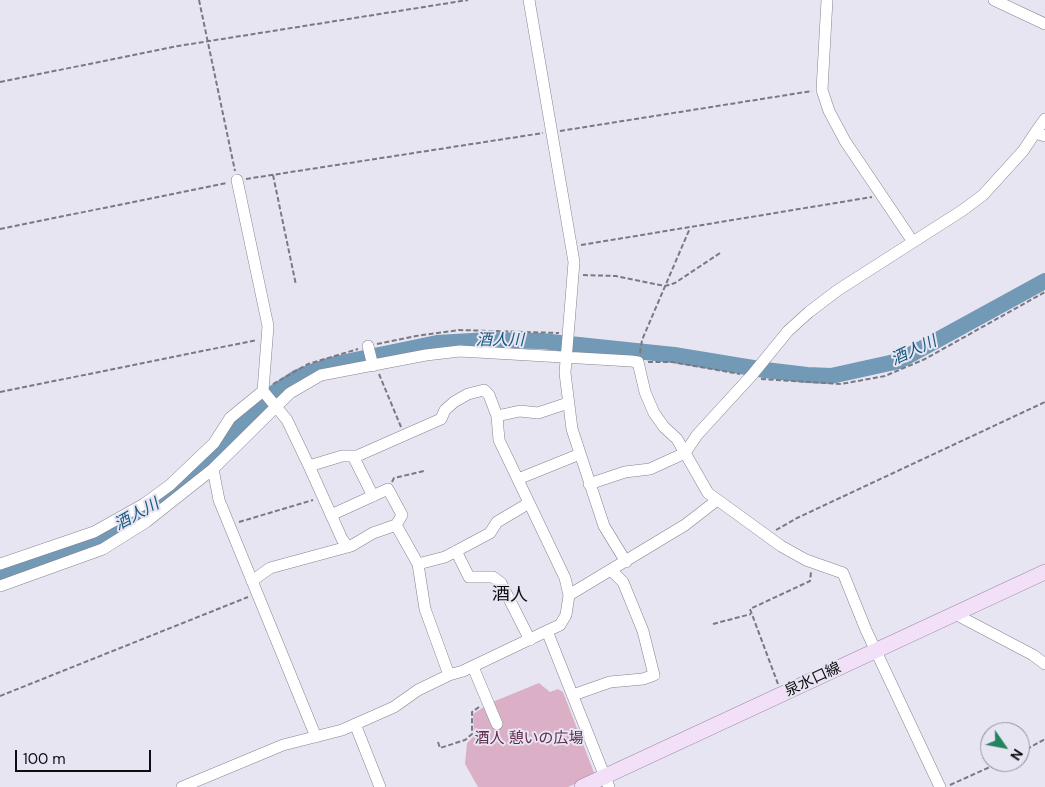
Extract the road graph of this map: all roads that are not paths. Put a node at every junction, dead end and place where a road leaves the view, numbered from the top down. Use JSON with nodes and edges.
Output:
{"nodes":[{"id":1,"x":529,"y":0,"type":"edge"},
{"id":2,"x":827,"y":0,"type":"edge"},
{"id":3,"x":994,"y":0,"type":"edge"},
{"id":4,"x":1045,"y":24,"type":"edge"},
{"id":5,"x":1045,"y":119,"type":"edge"},
{"id":6,"x":1040,"y":134,"type":"edge"},
{"id":7,"x":238,"y":180,"type":"road end"},
{"id":8,"x":913,"y":242,"type":"junction"},
{"id":9,"x":368,"y":346,"type":"road end"},
{"id":10,"x":565,"y":356,"type":"junction"},
{"id":11,"x":373,"y":366,"type":"junction"},
{"id":12,"x":263,"y":391,"type":"junction"},
{"id":13,"x":568,"y":403,"type":"junction"},
{"id":14,"x":276,"y":408,"type":"junction"},
{"id":15,"x":497,"y":416,"type":"junction"},
{"id":16,"x":685,"y":452,"type":"junction"},
{"id":17,"x":580,"y":454,"type":"junction"},
{"id":18,"x":353,"y":456,"type":"junction"},
{"id":19,"x":309,"y":466,"type":"junction"},
{"id":20,"x":213,"y":469,"type":"junction"},
{"id":21,"x":518,"y":479,"type":"junction"},
{"id":22,"x":589,"y":484,"type":"junction"},
{"id":23,"x":373,"y":496,"type":"junction"},
{"id":24,"x":716,"y":501,"type":"junction"},
{"id":25,"x":529,"y":504,"type":"junction"},
{"id":26,"x":331,"y":515,"type":"junction"},
{"id":27,"x":396,"y":525,"type":"junction"},
{"id":28,"x":94,"y":532,"type":"junction"},
{"id":29,"x":348,"y":547,"type":"junction"},
{"id":30,"x":103,"y":549,"type":"junction"},
{"id":31,"x":456,"y":551,"type":"junction"},
{"id":32,"x":626,"y":562,"type":"junction"},
{"id":33,"x":0,"y":564,"type":"edge"},
{"id":34,"x":418,"y":564,"type":"junction"},
{"id":35,"x":612,"y":571,"type":"junction"},
{"id":36,"x":1045,"y":572,"type":"edge"},
{"id":37,"x":252,"y":581,"type":"junction"},
{"id":38,"x":0,"y":586,"type":"edge"},
{"id":39,"x":569,"y":595,"type":"junction"},
{"id":40,"x":955,"y":614,"type":"junction"},
{"id":41,"x":547,"y":631,"type":"junction"},
{"id":42,"x":530,"y":640,"type":"junction"},
{"id":43,"x":876,"y":650,"type":"junction"},
{"id":44,"x":1045,"y":664,"type":"edge"},
{"id":45,"x":473,"y":667,"type":"junction"},
{"id":46,"x":449,"y":675,"type":"junction"},
{"id":47,"x":572,"y":695,"type":"junction"},
{"id":48,"x":356,"y":724,"type":"junction"},
{"id":49,"x":497,"y":724,"type":"dead end"},
{"id":50,"x":316,"y":737,"type":"junction"},
{"id":51,"x":606,"y":782,"type":"edge"},
{"id":52,"x":182,"y":787,"type":"edge"},
{"id":53,"x":380,"y":787,"type":"edge"},
{"id":54,"x":582,"y":787,"type":"edge"},
{"id":55,"x":940,"y":787,"type":"edge"}],
"edges":[{"from":1,"to":10,"type":"street"},
{"from":2,"to":8,"type":"street"},
{"from":3,"to":4,"type":"street"},
{"from":5,"to":6,"type":"street"},
{"from":6,"to":8,"type":"street"},
{"from":7,"to":12,"type":"street"},
{"from":8,"to":16,"type":"street"},
{"from":9,"to":11,"type":"street"},
{"from":10,"to":11,"type":"street"},
{"from":10,"to":13,"type":"street"},
{"from":10,"to":16,"type":"street"},
{"from":11,"to":14,"type":"street"},
{"from":12,"to":14,"type":"street"},
{"from":12,"to":28,"type":"street"},
{"from":13,"to":15,"type":"street"},
{"from":13,"to":17,"type":"street"},
{"from":14,"to":19,"type":"street"},
{"from":14,"to":20,"type":"street"},
{"from":15,"to":18,"type":"street"},
{"from":15,"to":21,"type":"street"},
{"from":16,"to":22,"type":"street"},
{"from":16,"to":24,"type":"street"},
{"from":17,"to":21,"type":"street"},
{"from":17,"to":22,"type":"street"},
{"from":18,"to":19,"type":"street"},
{"from":18,"to":23,"type":"street"},
{"from":19,"to":26,"type":"street"},
{"from":20,"to":30,"type":"street"},
{"from":20,"to":37,"type":"street"},
{"from":21,"to":25,"type":"street"},
{"from":22,"to":32,"type":"street"},
{"from":23,"to":26,"type":"street"},
{"from":23,"to":27,"type":"street"},
{"from":24,"to":32,"type":"street"},
{"from":24,"to":43,"type":"street"},
{"from":25,"to":31,"type":"street"},
{"from":25,"to":39,"type":"street"},
{"from":26,"to":29,"type":"street"},
{"from":27,"to":29,"type":"street"},
{"from":27,"to":34,"type":"street"},
{"from":28,"to":30,"type":"street"},
{"from":28,"to":33,"type":"street"},
{"from":29,"to":37,"type":"street"},
{"from":30,"to":38,"type":"street"},
{"from":31,"to":34,"type":"street"},
{"from":31,"to":42,"type":"street"},
{"from":32,"to":35,"type":"street"},
{"from":34,"to":46,"type":"street"},
{"from":35,"to":39,"type":"street"},
{"from":35,"to":47,"type":"street"},
{"from":36,"to":40,"type":"main road","name":"泉水口線"},
{"from":37,"to":50,"type":"street"},
{"from":39,"to":41,"type":"street"},
{"from":40,"to":43,"type":"main road","name":"泉水口線"},
{"from":40,"to":44,"type":"street"},
{"from":41,"to":42,"type":"street"},
{"from":41,"to":47,"type":"street"},
{"from":42,"to":45,"type":"street"},
{"from":43,"to":51,"type":"main road","name":"泉水口線"},
{"from":43,"to":55,"type":"street"},
{"from":45,"to":46,"type":"street"},
{"from":45,"to":49,"type":"street"},
{"from":46,"to":48,"type":"street"},
{"from":47,"to":51,"type":"street"},
{"from":48,"to":50,"type":"street"},
{"from":48,"to":53,"type":"street"},
{"from":50,"to":52,"type":"street"},
{"from":51,"to":54,"type":"main road","name":"泉水口線"}]}
